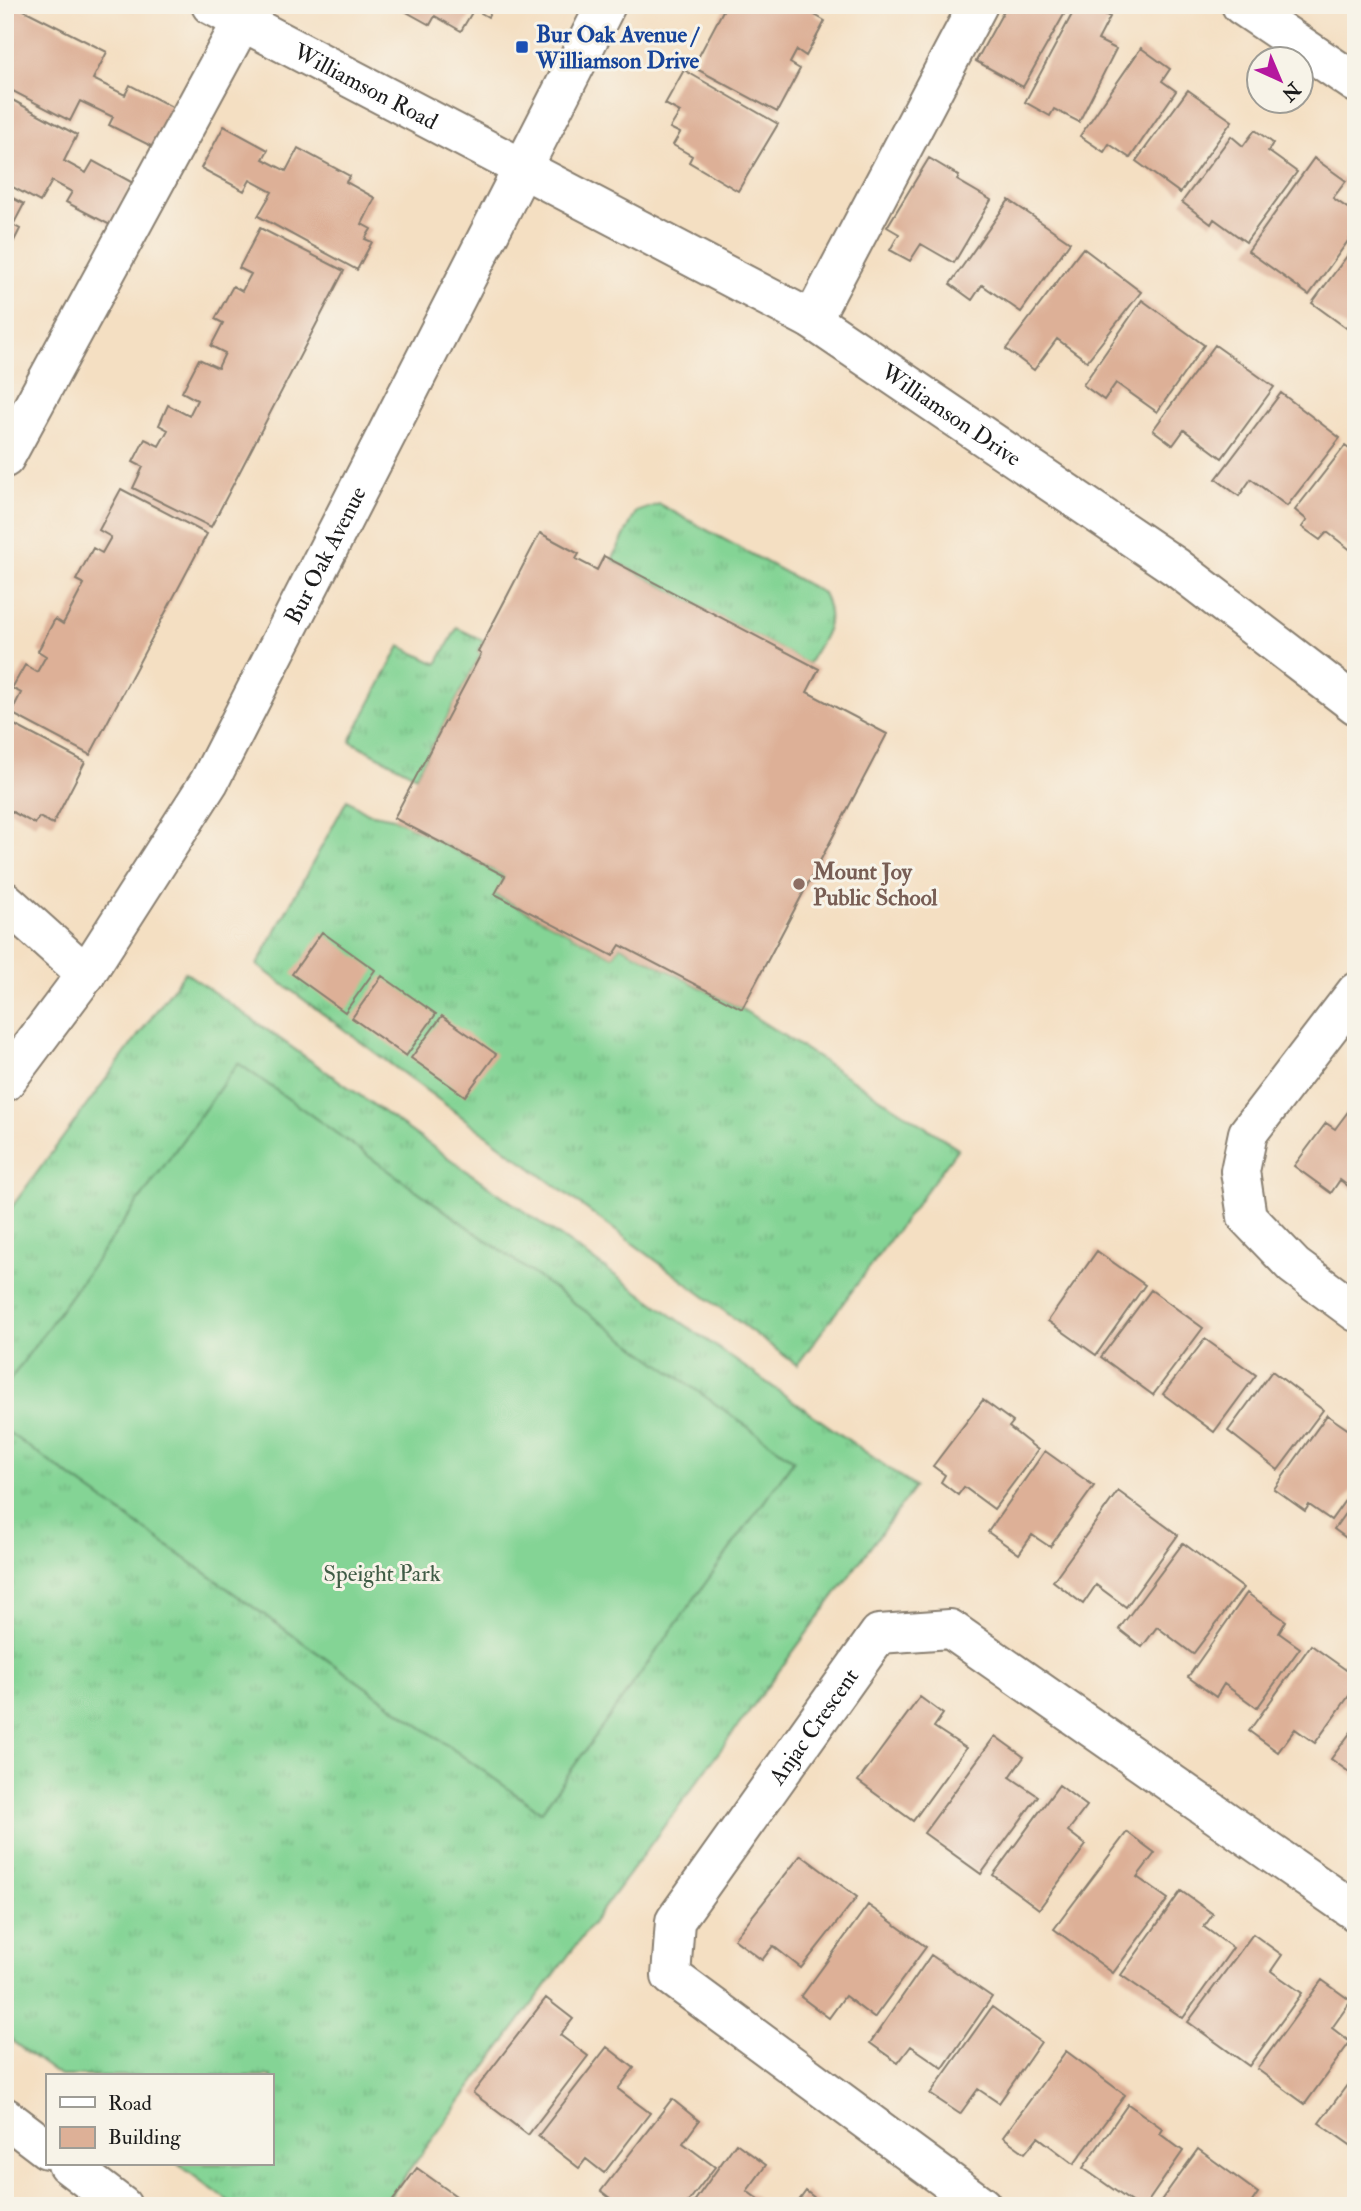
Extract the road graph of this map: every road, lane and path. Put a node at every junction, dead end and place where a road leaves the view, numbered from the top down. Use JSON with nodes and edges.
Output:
{"nodes":[{"id":1,"x":606,"y":5,"type":"edge"},
{"id":2,"x":978,"y":5,"type":"edge"},
{"id":3,"x":1241,"y":5,"type":"edge"},
{"id":4,"x":235,"y":11,"type":"edge"},
{"id":5,"x":1356,"y":83,"type":"edge"},
{"id":6,"x":521,"y":169,"type":"junction"},
{"id":7,"x":812,"y":320,"type":"junction"},
{"id":8,"x":5,"y":458,"type":"edge"},
{"id":9,"x":1356,"y":705,"type":"edge"},
{"id":10,"x":5,"y":901,"type":"edge"},
{"id":11,"x":86,"y":974,"type":"junction"},
{"id":12,"x":1356,"y":992,"type":"edge"},
{"id":13,"x":5,"y":1082,"type":"edge"},
{"id":14,"x":1356,"y":1312,"type":"edge"},
{"id":15,"x":1356,"y":1912,"type":"edge"},
{"id":16,"x":5,"y":2117,"type":"edge"},
{"id":17,"x":46,"y":2148,"type":"edge"},
{"id":18,"x":70,"y":2166,"type":"edge"},
{"id":19,"x":122,"y":2206,"type":"edge"},
{"id":20,"x":982,"y":2206,"type":"edge"}],
"edges":[{"from":1,"to":6,"type":"street","name":"Bur Oak Avenue"},
{"from":2,"to":7,"type":"street"},
{"from":3,"to":5,"type":"street"},
{"from":4,"to":6,"type":"street","name":"Williamson Road"},
{"from":4,"to":8,"type":"street"},
{"from":6,"to":7,"type":"street","name":"Williamson Drive"},
{"from":6,"to":11,"type":"street","name":"Bur Oak Avenue"},
{"from":7,"to":9,"type":"street","name":"Williamson Drive"},
{"from":10,"to":11,"type":"street"},
{"from":11,"to":13,"type":"street","name":"Bur Oak Avenue"},
{"from":12,"to":14,"type":"street"},
{"from":15,"to":20,"type":"street","name":"Anjac Crescent"},
{"from":16,"to":17,"type":"street"},
{"from":18,"to":19,"type":"street"}]}
